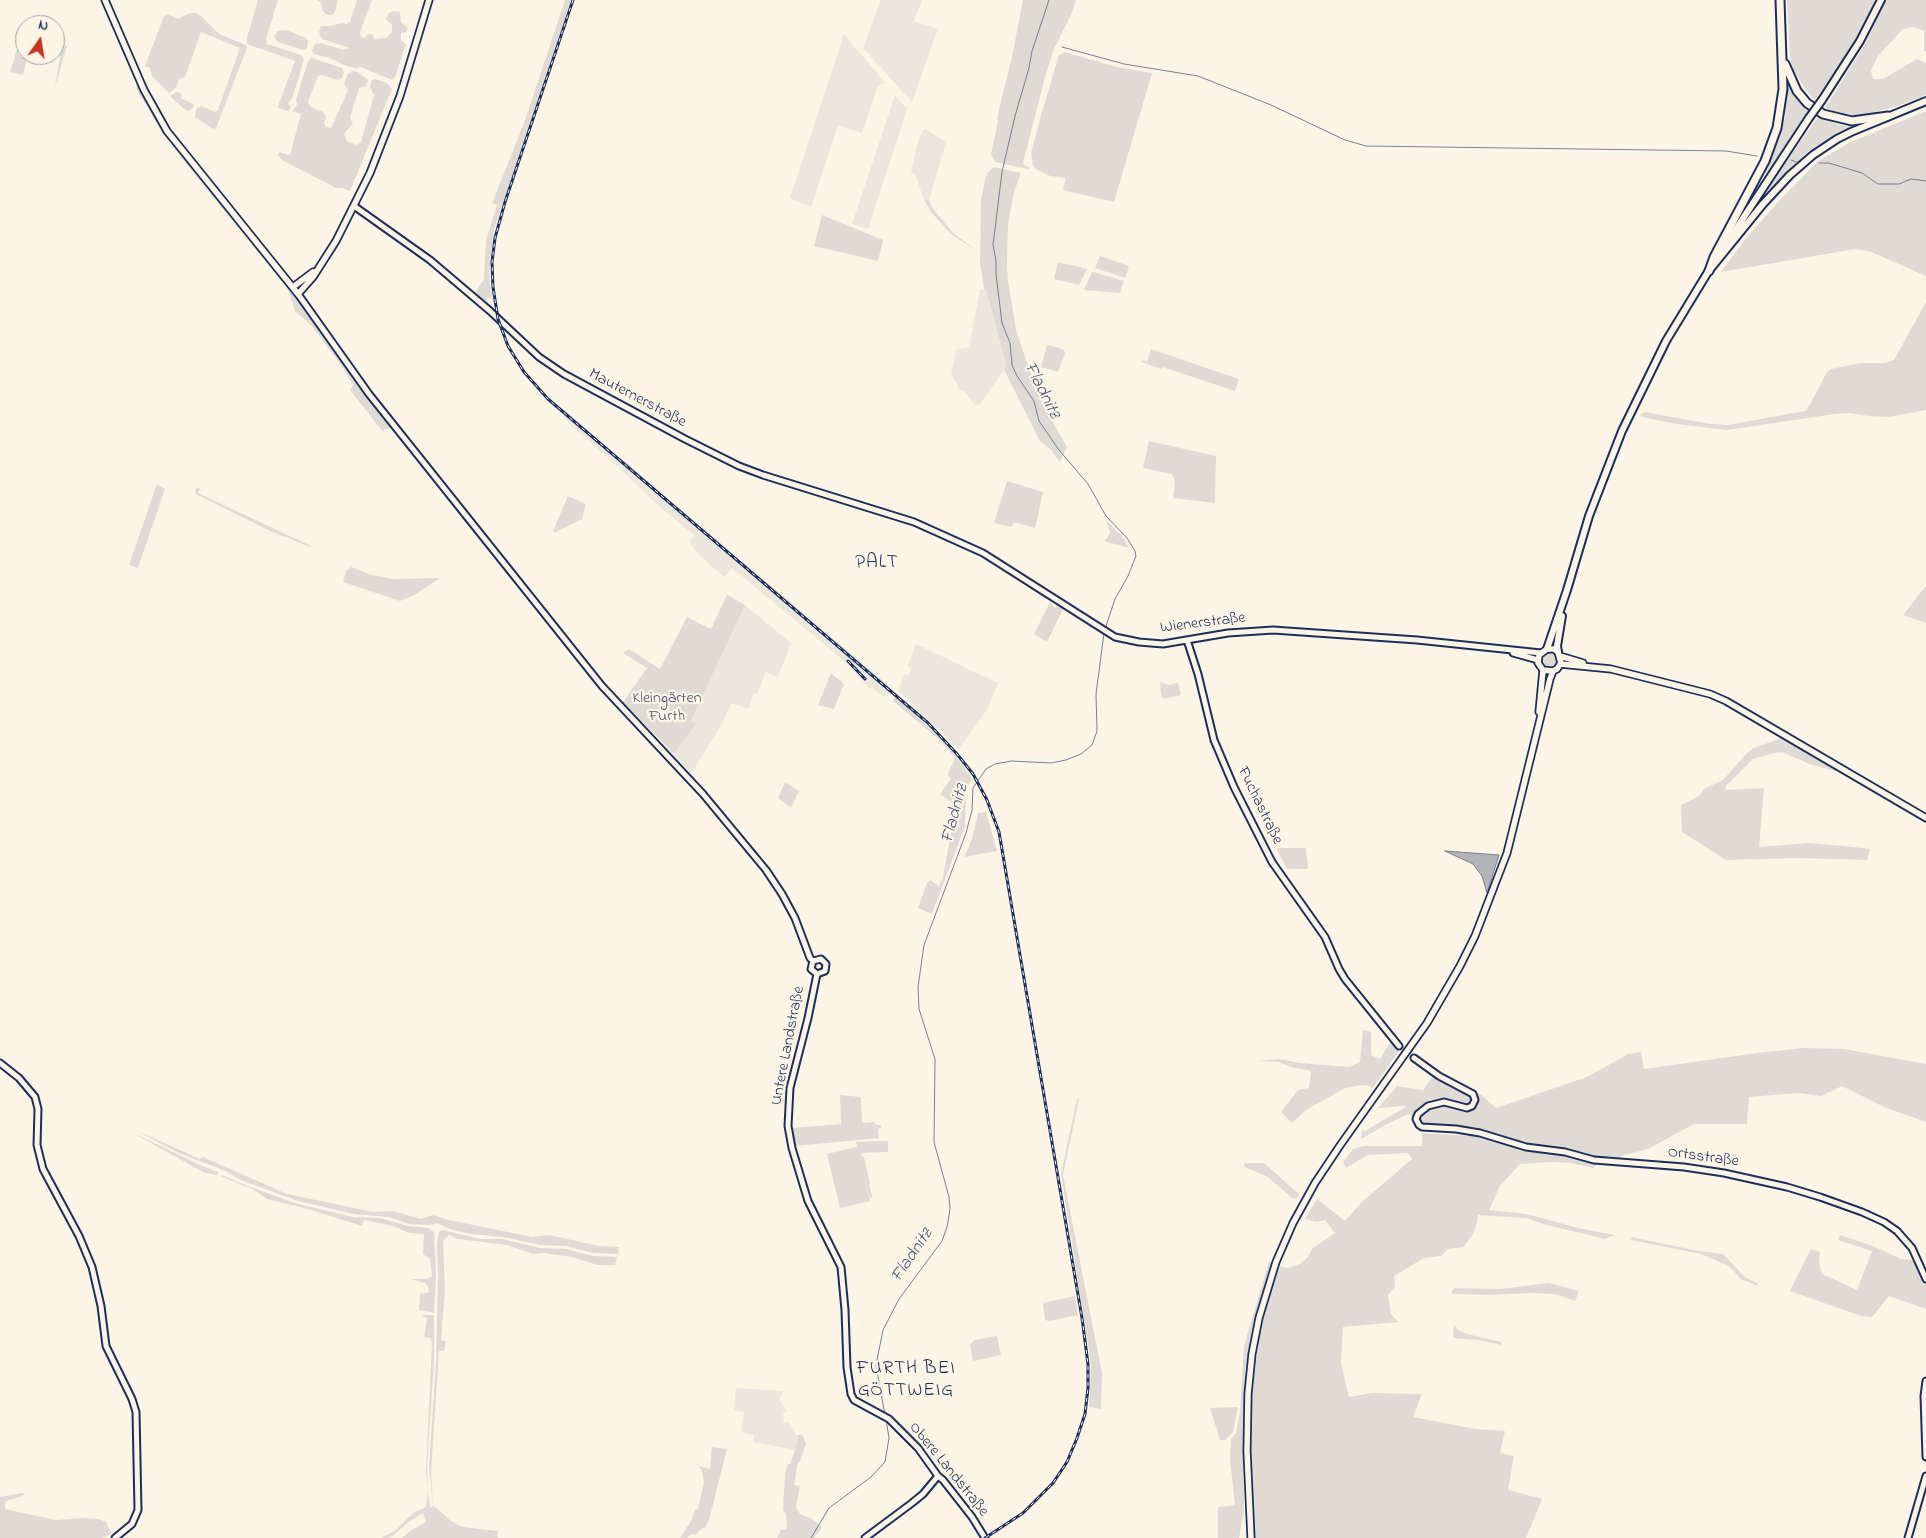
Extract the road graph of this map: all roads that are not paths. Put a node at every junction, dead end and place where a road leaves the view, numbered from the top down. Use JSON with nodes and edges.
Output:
{"nodes":[{"id":1,"x":106,"y":0,"type":"edge"},
{"id":2,"x":428,"y":0,"type":"edge"},
{"id":3,"x":1780,"y":0,"type":"edge"},
{"id":4,"x":1880,"y":0,"type":"edge"},
{"id":5,"x":1783,"y":57,"type":"junction"},
{"id":6,"x":1926,"y":101,"type":"edge"},
{"id":7,"x":1888,"y":116,"type":"junction"},
{"id":8,"x":354,"y":206,"type":"junction"},
{"id":9,"x":321,"y":264,"type":"junction"},
{"id":10,"x":1708,"y":271,"type":"junction"},
{"id":11,"x":293,"y":287,"type":"junction"},
{"id":12,"x":298,"y":294,"type":"junction"},
{"id":13,"x":950,"y":539,"type":"joint"},
{"id":14,"x":1567,"y":590,"type":"junction"},
{"id":15,"x":1187,"y":640,"type":"junction"},
{"id":16,"x":1486,"y":648,"type":"junction"},
{"id":17,"x":1547,"y":649,"type":"junction"},
{"id":18,"x":1541,"y":652,"type":"junction"},
{"id":19,"x":1559,"y":654,"type":"junction"},
{"id":20,"x":1538,"y":660,"type":"junction"},
{"id":21,"x":1560,"y":664,"type":"junction"},
{"id":22,"x":1595,"y":666,"type":"junction"},
{"id":23,"x":1543,"y":670,"type":"junction"},
{"id":24,"x":1552,"y":671,"type":"junction"},
{"id":25,"x":1538,"y":722,"type":"junction"},
{"id":26,"x":1926,"y":818,"type":"edge"},
{"id":27,"x":813,"y":961,"type":"junction"},
{"id":28,"x":817,"y":974,"type":"junction"},
{"id":29,"x":1400,"y":1046,"type":"tunnel mouth"},
{"id":30,"x":1414,"y":1058,"type":"tunnel mouth"},
{"id":31,"x":0,"y":1062,"type":"edge"},
{"id":32,"x":1926,"y":1279,"type":"edge"},
{"id":33,"x":1926,"y":1381,"type":"edge"},
{"id":34,"x":889,"y":1420,"type":"joint"},
{"id":35,"x":1926,"y":1457,"type":"edge"},
{"id":36,"x":938,"y":1476,"type":"junction"},
{"id":37,"x":1926,"y":1476,"type":"edge"},
{"id":38,"x":1908,"y":1537,"type":"edge"},
{"id":39,"x":115,"y":1538,"type":"edge"},
{"id":40,"x":865,"y":1538,"type":"edge"},
{"id":41,"x":985,"y":1538,"type":"edge"},
{"id":42,"x":1250,"y":1538,"type":"edge"}],
"edges":[{"from":1,"to":11,"type":"main road"},
{"from":2,"to":8,"type":"main road"},
{"from":3,"to":5,"type":"highway"},
{"from":4,"to":10,"type":"main road","bridge":true},
{"from":5,"to":7,"type":"highway"},
{"from":5,"to":10,"type":"highway"},
{"from":6,"to":7,"type":"main road"},
{"from":7,"to":10,"type":"main road"},
{"from":8,"to":9,"type":"main road"},
{"from":8,"to":13,"type":"street","name":"Mauternerstraße"},
{"from":9,"to":11,"type":"main road"},
{"from":9,"to":12,"type":"main road"},
{"from":10,"to":14,"type":"main road"},
{"from":11,"to":12,"type":"main road"},
{"from":12,"to":27,"type":"street"},
{"from":13,"to":15,"type":"street","name":"Wienerstraße"},
{"from":14,"to":17,"type":"main road"},
{"from":14,"to":19,"type":"main road"},
{"from":15,"to":16,"type":"street","name":"Wienerstraße"},
{"from":15,"to":29,"type":"street","name":"Fuchastraße"},
{"from":16,"to":18,"type":"street","name":"Wienerstraße"},
{"from":16,"to":20,"type":"street","name":"Wienerstraße"},
{"from":17,"to":18,"type":"main road"},
{"from":17,"to":19,"type":"main road"},
{"from":18,"to":20,"type":"main road"},
{"from":19,"to":21,"type":"main road"},
{"from":19,"to":22,"type":"main road"},
{"from":20,"to":23,"type":"main road"},
{"from":21,"to":22,"type":"main road"},
{"from":21,"to":24,"type":"main road"},
{"from":22,"to":26,"type":"main road"},
{"from":23,"to":24,"type":"main road"},
{"from":23,"to":25,"type":"main road"},
{"from":24,"to":25,"type":"main road"},
{"from":25,"to":42,"type":"main road"},
{"from":27,"to":28,"type":"street"},
{"from":27,"to":28,"type":"street"},
{"from":28,"to":34,"type":"street","name":"Untere Landstraße"},
{"from":30,"to":32,"type":"street","name":"Ortsstraße"},
{"from":31,"to":39,"type":"street"},
{"from":33,"to":35,"type":"street"},
{"from":34,"to":36,"type":"street","name":"Obere Landstraße"},
{"from":36,"to":40,"type":"street"},
{"from":36,"to":41,"type":"street","name":"Obere Landstraße"},
{"from":37,"to":38,"type":"street"}]}
